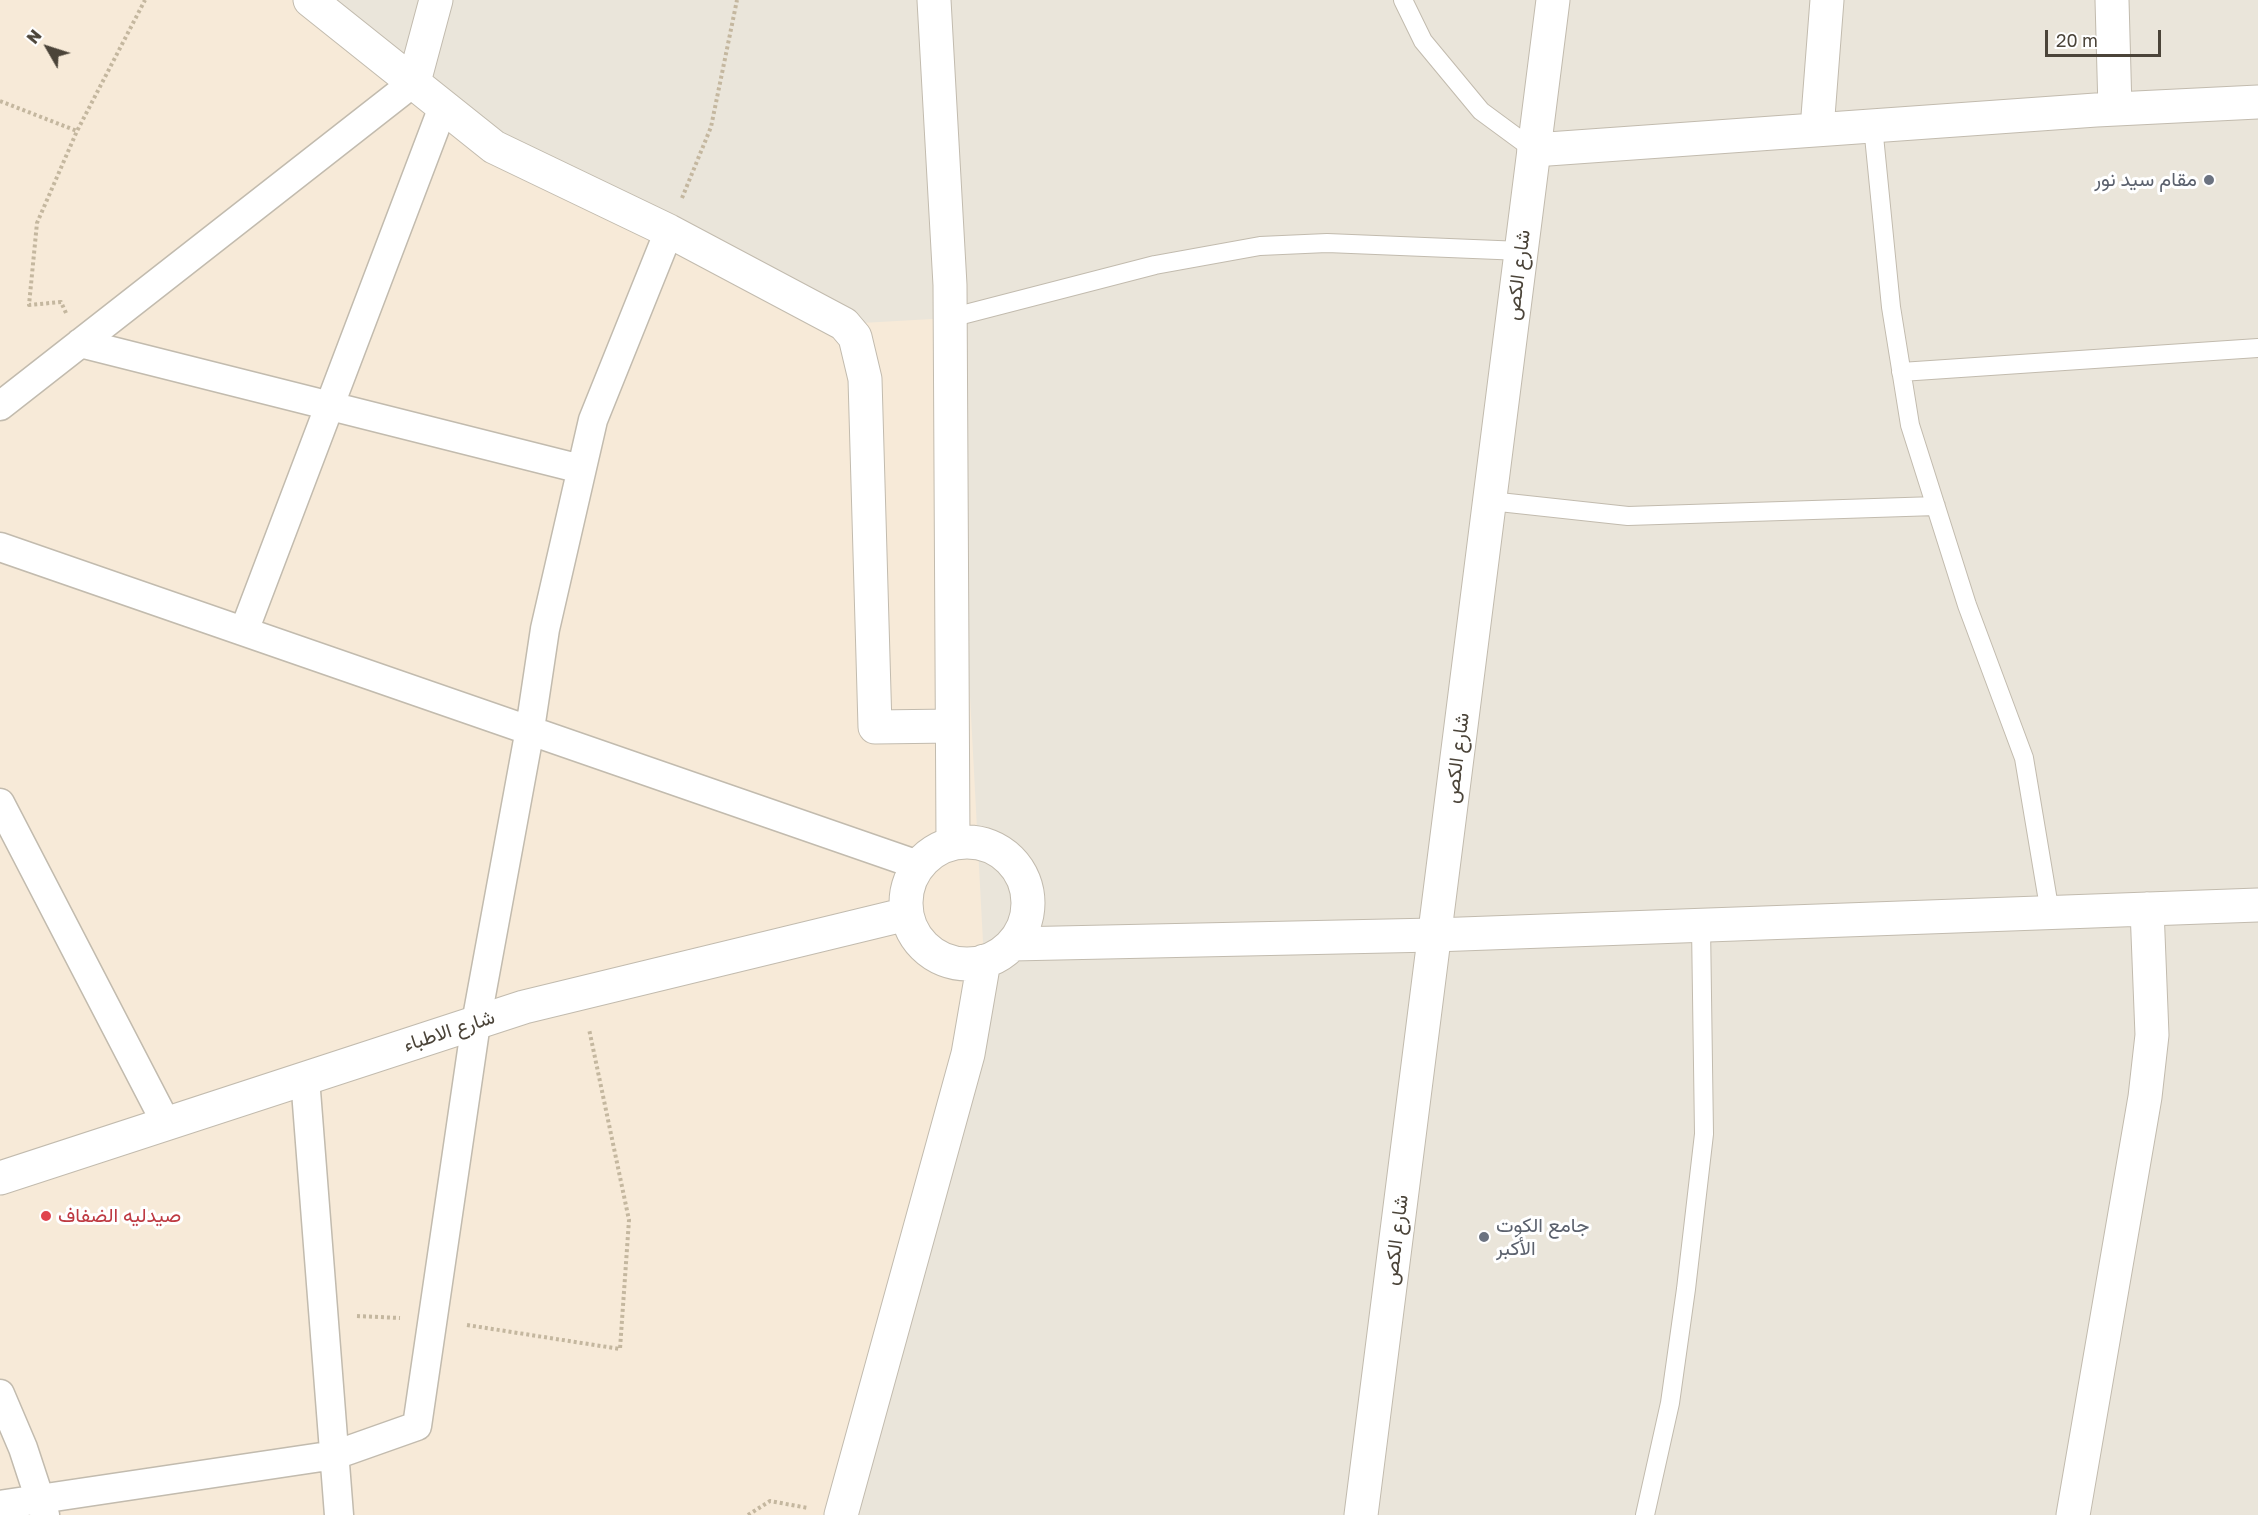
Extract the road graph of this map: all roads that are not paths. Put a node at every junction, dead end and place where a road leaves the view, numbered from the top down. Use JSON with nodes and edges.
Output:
{"nodes":[{"id":1,"x":310,"y":0,"type":"edge"},
{"id":2,"x":436,"y":0,"type":"edge"},
{"id":3,"x":934,"y":0,"type":"edge"},
{"id":4,"x":1403,"y":0,"type":"edge"},
{"id":5,"x":1553,"y":0,"type":"edge"},
{"id":6,"x":1827,"y":0,"type":"edge"},
{"id":7,"x":2112,"y":0,"type":"edge"},
{"id":8,"x":414,"y":82,"type":"junction"},
{"id":9,"x":2258,"y":102,"type":"edge"},
{"id":10,"x":443,"y":107,"type":"junction"},
{"id":11,"x":2115,"y":109,"type":"junction"},
{"id":12,"x":1873,"y":126,"type":"junction"},
{"id":13,"x":1817,"y":129,"type":"junction"},
{"id":14,"x":1534,"y":150,"type":"junction"},
{"id":15,"x":669,"y":231,"type":"junction"},
{"id":16,"x":1521,"y":251,"type":"junction"},
{"id":17,"x":950,"y":318,"type":"junction"},
{"id":18,"x":80,"y":343,"type":"junction"},
{"id":19,"x":2258,"y":348,"type":"edge"},
{"id":20,"x":1901,"y":372,"type":"junction"},
{"id":21,"x":0,"y":406,"type":"edge"},
{"id":22,"x":330,"y":406,"type":"junction"},
{"id":23,"x":581,"y":469,"type":"junction"},
{"id":24,"x":1490,"y":501,"type":"junction"},
{"id":25,"x":1935,"y":506,"type":"junction"},
{"id":26,"x":0,"y":547,"type":"edge"},
{"id":27,"x":244,"y":631,"type":"junction"},
{"id":28,"x":952,"y":726,"type":"junction"},
{"id":29,"x":530,"y":729,"type":"junction"},
{"id":30,"x":0,"y":803,"type":"edge"},
{"id":31,"x":953,"y":843,"type":"junction"},
{"id":32,"x":918,"y":865,"type":"junction"},
{"id":33,"x":2258,"y":905,"type":"edge"},
{"id":34,"x":2146,"y":909,"type":"junction"},
{"id":35,"x":2050,"y":913,"type":"junction"},
{"id":36,"x":906,"y":914,"type":"junction"},
{"id":37,"x":1701,"y":926,"type":"junction"},
{"id":38,"x":1434,"y":935,"type":"junction"},
{"id":39,"x":1012,"y":944,"type":"junction"},
{"id":40,"x":984,"y":962,"type":"junction"},
{"id":41,"x":476,"y":1023,"type":"junction"},
{"id":42,"x":305,"y":1078,"type":"junction"},
{"id":43,"x":166,"y":1122,"type":"junction"},
{"id":44,"x":0,"y":1178,"type":"edge"},
{"id":45,"x":0,"y":1394,"type":"edge"},
{"id":46,"x":335,"y":1455,"type":"junction"},
{"id":47,"x":0,"y":1505,"type":"edge"},
{"id":48,"x":43,"y":1508,"type":"edge"},
{"id":49,"x":339,"y":1515,"type":"edge"},
{"id":50,"x":841,"y":1515,"type":"edge"},
{"id":51,"x":1361,"y":1515,"type":"edge"},
{"id":52,"x":1645,"y":1515,"type":"edge"},
{"id":53,"x":2073,"y":1515,"type":"edge"}],
"edges":[{"from":1,"to":8,"type":"street"},
{"from":2,"to":8,"type":"street"},
{"from":3,"to":17,"type":"street"},
{"from":4,"to":14,"type":"lane"},
{"from":5,"to":14,"type":"street","name":"شارع الكص"},
{"from":6,"to":13,"type":"street"},
{"from":7,"to":11,"type":"street"},
{"from":8,"to":10,"type":"street"},
{"from":8,"to":18,"type":"street"},
{"from":9,"to":11,"type":"street"},
{"from":10,"to":15,"type":"street"},
{"from":10,"to":22,"type":"street"},
{"from":11,"to":12,"type":"street"},
{"from":12,"to":13,"type":"street"},
{"from":12,"to":20,"type":"lane"},
{"from":13,"to":14,"type":"street"},
{"from":14,"to":16,"type":"street","name":"شارع الكص"},
{"from":15,"to":23,"type":"street"},
{"from":15,"to":28,"type":"street"},
{"from":16,"to":17,"type":"lane"},
{"from":16,"to":24,"type":"street","name":"شارع الكص"},
{"from":17,"to":28,"type":"street"},
{"from":18,"to":21,"type":"street"},
{"from":18,"to":22,"type":"street"},
{"from":19,"to":20,"type":"lane"},
{"from":20,"to":25,"type":"lane"},
{"from":22,"to":23,"type":"street"},
{"from":22,"to":27,"type":"street"},
{"from":23,"to":29,"type":"street"},
{"from":24,"to":25,"type":"lane"},
{"from":24,"to":38,"type":"street","name":"شارع الكص"},
{"from":25,"to":35,"type":"lane"},
{"from":26,"to":27,"type":"street"},
{"from":27,"to":29,"type":"street"},
{"from":28,"to":31,"type":"street"},
{"from":29,"to":32,"type":"street"},
{"from":29,"to":41,"type":"street"},
{"from":30,"to":43,"type":"street"},
{"from":31,"to":32,"type":"street"},
{"from":31,"to":39,"type":"street"},
{"from":32,"to":36,"type":"street"},
{"from":33,"to":34,"type":"street"},
{"from":34,"to":35,"type":"street"},
{"from":34,"to":53,"type":"street"},
{"from":35,"to":37,"type":"street"},
{"from":36,"to":40,"type":"street"},
{"from":36,"to":41,"type":"street","name":"شارع الاطباء"},
{"from":37,"to":38,"type":"street"},
{"from":37,"to":52,"type":"lane"},
{"from":38,"to":39,"type":"street"},
{"from":38,"to":51,"type":"street","name":"شارع الكص"},
{"from":39,"to":40,"type":"street"},
{"from":40,"to":50,"type":"street"},
{"from":41,"to":42,"type":"street","name":"شارع الاطباء"},
{"from":41,"to":46,"type":"street"},
{"from":42,"to":43,"type":"street","name":"شارع الاطباء"},
{"from":42,"to":46,"type":"street"},
{"from":43,"to":44,"type":"street","name":"شارع الاطباء"},
{"from":45,"to":48,"type":"street"},
{"from":46,"to":48,"type":"street"},
{"from":46,"to":49,"type":"street"},
{"from":47,"to":48,"type":"street"}]}
